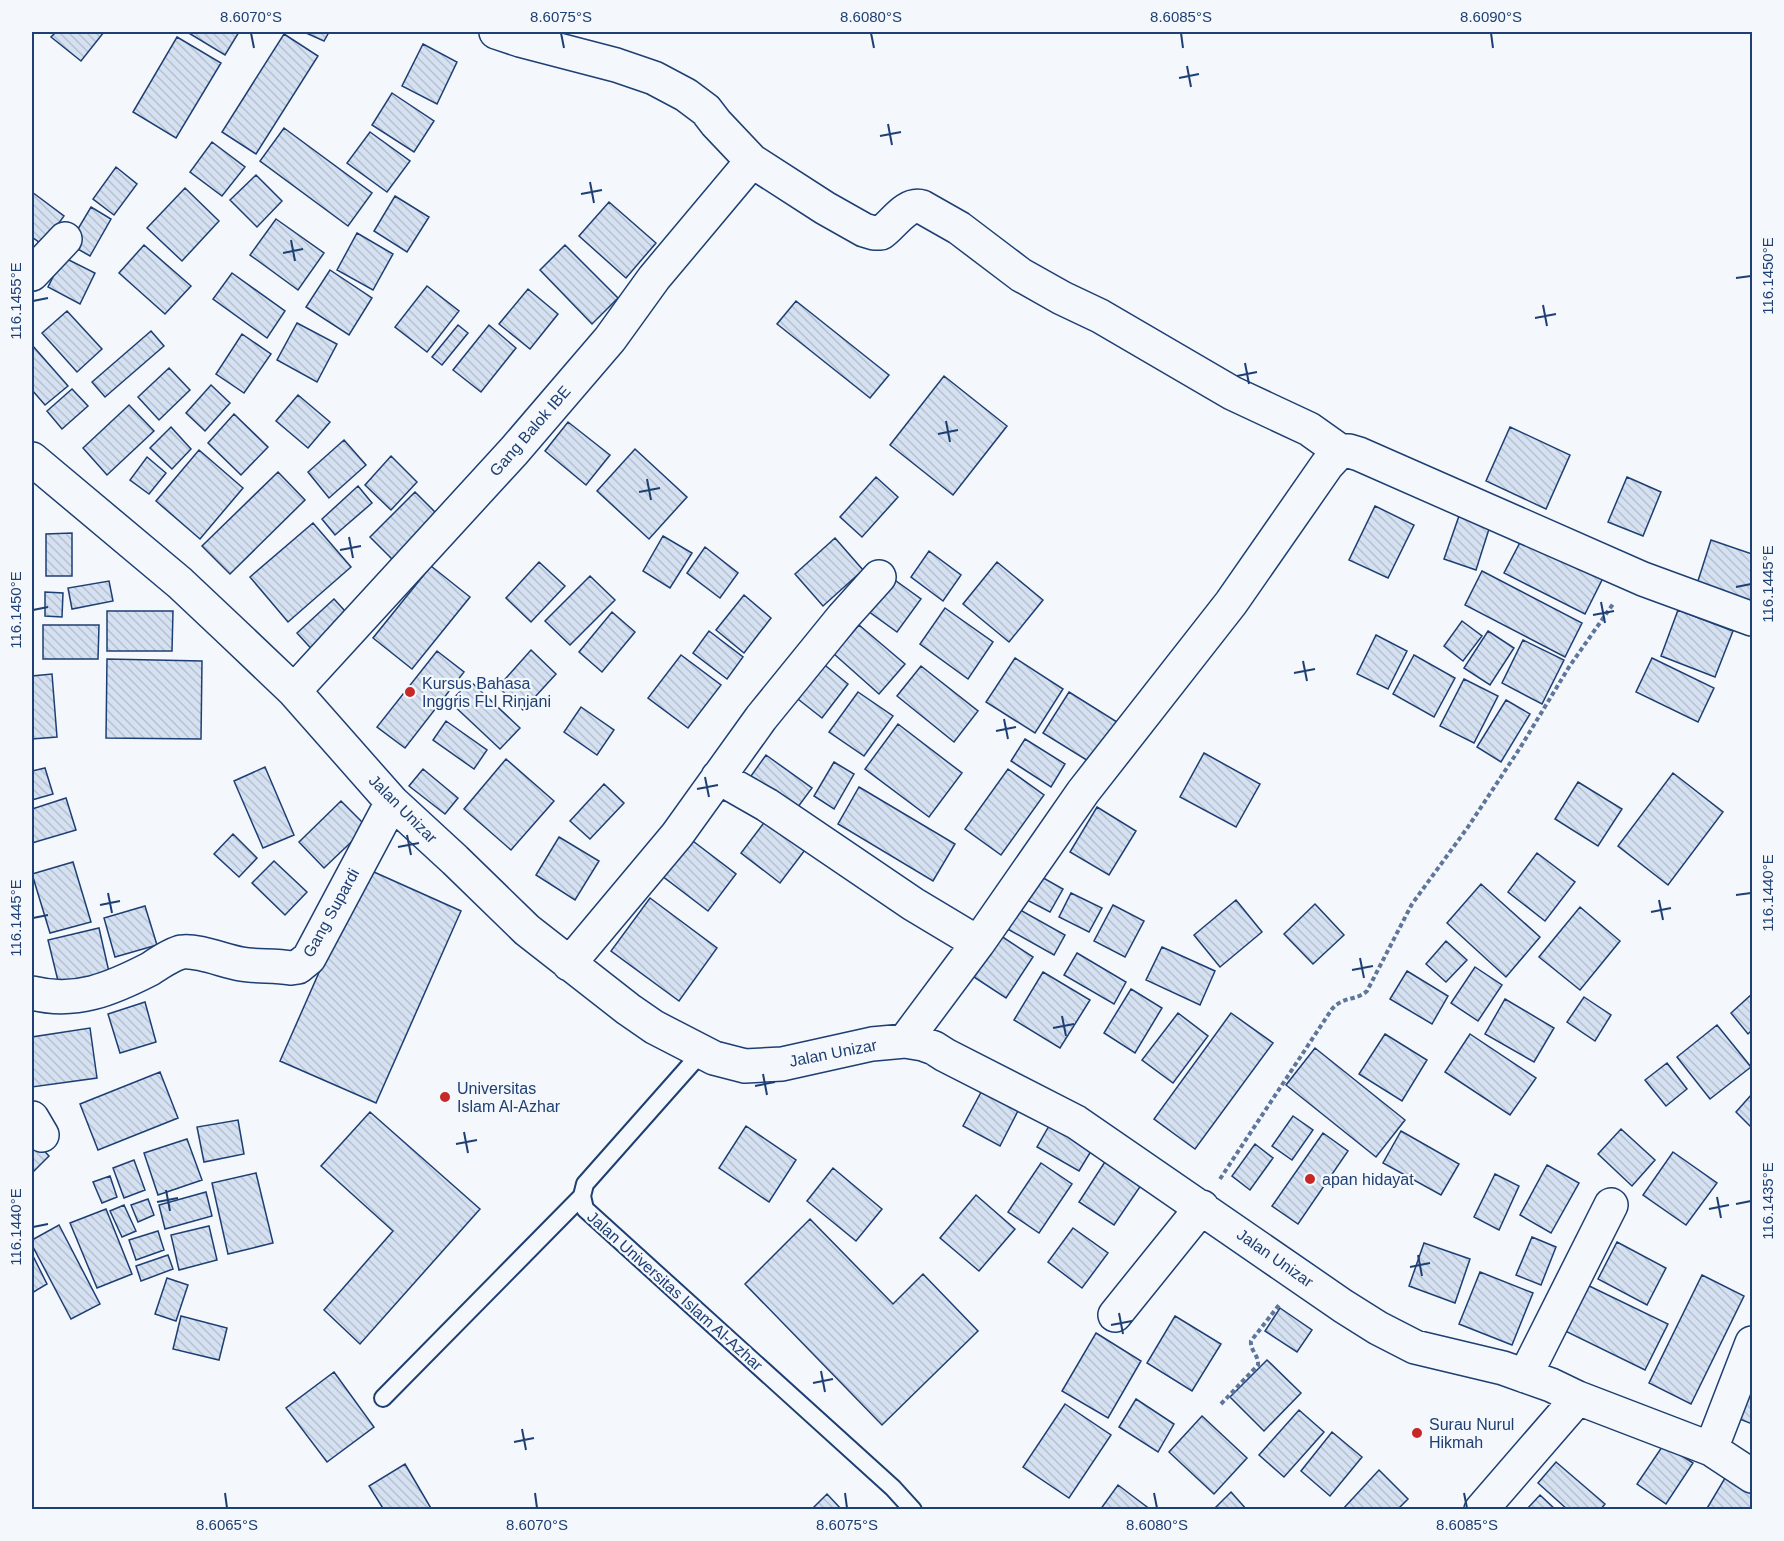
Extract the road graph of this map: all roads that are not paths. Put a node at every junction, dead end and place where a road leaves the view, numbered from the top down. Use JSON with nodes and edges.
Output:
{"nodes":[{"id":1,"x":496,"y":32,"type":"edge"},
{"id":2,"x":752,"y":161,"type":"junction"},
{"id":3,"x":65,"y":239,"type":"dead end"},
{"id":4,"x":32,"y":273,"type":"edge"},
{"id":5,"x":1340,"y":451,"type":"junction"},
{"id":6,"x":32,"y":459,"type":"edge"},
{"id":7,"x":879,"y":577,"type":"dead end"},
{"id":8,"x":1752,"y":620,"type":"edge"},
{"id":9,"x":294,"y":691,"type":"junction"},
{"id":10,"x":718,"y":777,"type":"junction"},
{"id":11,"x":392,"y":802,"type":"junction"},
{"id":12,"x":978,"y":943,"type":"junction"},
{"id":13,"x":569,"y":964,"type":"junction"},
{"id":14,"x":32,"y":993,"type":"edge"},
{"id":15,"x":905,"y":1041,"type":"junction"},
{"id":16,"x":701,"y":1053,"type":"junction"},
{"id":17,"x":582,"y":1196,"type":"junction"},
{"id":18,"x":1611,"y":1205,"type":"dead end"},
{"id":19,"x":1202,"y":1207,"type":"junction"},
{"id":20,"x":1115,"y":1316,"type":"dead end"},
{"id":21,"x":1752,"y":1343,"type":"edge"},
{"id":22,"x":1525,"y":1376,"type":"junction"},
{"id":23,"x":383,"y":1398,"type":"dead end"},
{"id":24,"x":1578,"y":1398,"type":"junction"},
{"id":25,"x":1711,"y":1449,"type":"junction"},
{"id":26,"x":1752,"y":1476,"type":"edge"},
{"id":27,"x":913,"y":1509,"type":"edge"},
{"id":28,"x":1481,"y":1509,"type":"edge"}],
"edges":[{"from":1,"to":2,"type":"street"},
{"from":2,"to":5,"type":"street"},
{"from":2,"to":9,"type":"street","name":"Gang Balok IBE"},
{"from":3,"to":4,"type":"street"},
{"from":5,"to":8,"type":"street"},
{"from":5,"to":12,"type":"street"},
{"from":6,"to":9,"type":"street","name":"Jalan Unizar"},
{"from":7,"to":10,"type":"street"},
{"from":9,"to":11,"type":"street","name":"Jalan Unizar"},
{"from":10,"to":12,"type":"street"},
{"from":10,"to":13,"type":"street"},
{"from":11,"to":13,"type":"street","name":"Jalan Unizar"},
{"from":11,"to":14,"type":"street","name":"Gang Supardi"},
{"from":12,"to":15,"type":"street"},
{"from":13,"to":16,"type":"street","name":"Jalan Unizar"},
{"from":15,"to":16,"type":"street","name":"Jalan Unizar"},
{"from":15,"to":19,"type":"street","name":"Jalan Unizar"},
{"from":16,"to":17,"type":"lane","name":"Jalan Universitas Islam Al-Azhar"},
{"from":17,"to":23,"type":"lane"},
{"from":17,"to":27,"type":"lane","name":"Jalan Universitas Islam Al-Azhar"},
{"from":18,"to":22,"type":"street"},
{"from":19,"to":20,"type":"street"},
{"from":19,"to":22,"type":"street","name":"Jalan Unizar"},
{"from":21,"to":25,"type":"street"},
{"from":22,"to":24,"type":"street","name":"Jalan Unizar"},
{"from":24,"to":25,"type":"street","name":"Jalan Unizar"},
{"from":24,"to":28,"type":"street"},
{"from":25,"to":26,"type":"street","name":"Jalan Unizar"}]}
